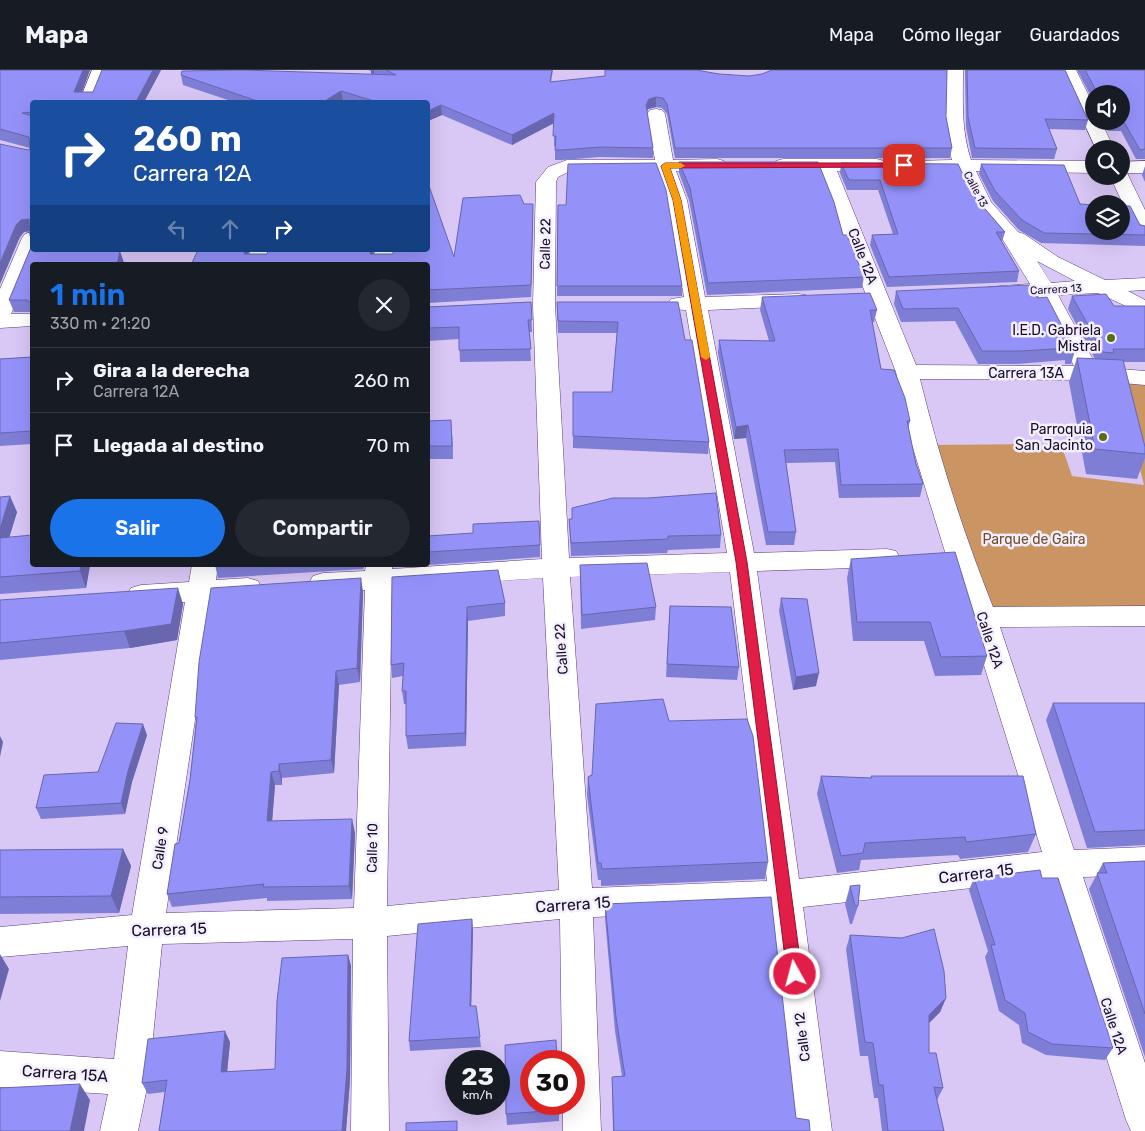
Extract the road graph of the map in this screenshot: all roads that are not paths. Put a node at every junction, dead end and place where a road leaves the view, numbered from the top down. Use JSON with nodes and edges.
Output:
{"nodes":[{"id":1,"x":100,"y":70,"type":"edge"},
{"id":2,"x":955,"y":70,"type":"edge"},
{"id":3,"x":1068,"y":70,"type":"edge"},
{"id":4,"x":88,"y":100,"type":"edge"},
{"id":5,"x":656,"y":114,"type":"dead end"},
{"id":6,"x":1101,"y":140,"type":"edge"},
{"id":7,"x":735,"y":165,"type":"edge"},
{"id":8,"x":765,"y":165,"type":"edge"},
{"id":9,"x":825,"y":165,"type":"junction"},
{"id":10,"x":963,"y":165,"type":"junction"},
{"id":11,"x":665,"y":166,"type":"junction"},
{"id":12,"x":1085,"y":167,"type":"edge"},
{"id":13,"x":1145,"y":167,"type":"edge"},
{"id":14,"x":1130,"y":168,"type":"edge"},
{"id":15,"x":1123,"y":185,"type":"edge"},
{"id":16,"x":1145,"y":230,"type":"edge"},
{"id":17,"x":1008,"y":232,"type":"junction"},
{"id":18,"x":30,"y":243,"type":"edge"},
{"id":19,"x":1145,"y":284,"type":"edge"},
{"id":20,"x":1099,"y":286,"type":"junction"},
{"id":21,"x":1044,"y":290,"type":"junction"},
{"id":22,"x":976,"y":293,"type":"edge"},
{"id":23,"x":821,"y":299,"type":"edge"},
{"id":24,"x":658,"y":304,"type":"edge"},
{"id":25,"x":696,"y":304,"type":"junction"},
{"id":26,"x":1145,"y":308,"type":"edge"},
{"id":27,"x":0,"y":315,"type":"edge"},
{"id":28,"x":30,"y":320,"type":"edge"},
{"id":29,"x":0,"y":321,"type":"edge"},
{"id":30,"x":907,"y":372,"type":"junction"},
{"id":31,"x":1089,"y":373,"type":"junction"},
{"id":32,"x":1145,"y":378,"type":"edge"},
{"id":33,"x":959,"y":556,"type":"junction"},
{"id":34,"x":742,"y":562,"type":"junction"},
{"id":35,"x":556,"y":568,"type":"junction"},
{"id":36,"x":379,"y":572,"type":"edge"},
{"id":37,"x":202,"y":578,"type":"edge"},
{"id":38,"x":300,"y":584,"type":"edge"},
{"id":39,"x":270,"y":586,"type":"edge"},
{"id":40,"x":114,"y":597,"type":"edge"},
{"id":41,"x":1145,"y":616,"type":"edge"},
{"id":42,"x":982,"y":617,"type":"junction"},
{"id":43,"x":1145,"y":861,"type":"edge"},
{"id":44,"x":1061,"y":864,"type":"junction"},
{"id":45,"x":785,"y":895,"type":"junction"},
{"id":46,"x":576,"y":903,"type":"junction"},
{"id":47,"x":370,"y":924,"type":"junction"},
{"id":48,"x":147,"y":929,"type":"junction"},
{"id":49,"x":0,"y":942,"type":"edge"},
{"id":50,"x":0,"y":1069,"type":"edge"},
{"id":51,"x":130,"y":1078,"type":"junction"},
{"id":52,"x":1145,"y":1120,"type":"edge"},
{"id":53,"x":119,"y":1131,"type":"edge"},
{"id":54,"x":370,"y":1131,"type":"edge"},
{"id":55,"x":582,"y":1131,"type":"edge"},
{"id":56,"x":813,"y":1131,"type":"edge"}],
"edges":[{"from":1,"to":4,"type":"street"},
{"from":2,"to":10,"type":"street","name":"Calle 13"},
{"from":3,"to":6,"type":"street"},
{"from":5,"to":11,"type":"street","name":"Calle 12"},
{"from":7,"to":11,"type":"street"},
{"from":8,"to":9,"type":"street"},
{"from":9,"to":10,"type":"street"},
{"from":9,"to":30,"type":"street","name":"Calle 12A"},
{"from":10,"to":12,"type":"street"},
{"from":10,"to":17,"type":"street","name":"Calle 13"},
{"from":11,"to":25,"type":"street","name":"Calle 12"},
{"from":11,"to":35,"type":"street","name":"Calle 22"},
{"from":13,"to":14,"type":"street"},
{"from":15,"to":16,"type":"street"},
{"from":17,"to":20,"type":"street"},
{"from":17,"to":21,"type":"street","name":"Calle 13"},
{"from":18,"to":27,"type":"street"},
{"from":19,"to":20,"type":"street","name":"Carrera 13"},
{"from":20,"to":21,"type":"street","name":"Carrera 13"},
{"from":20,"to":26,"type":"street"},
{"from":21,"to":22,"type":"street","name":"Carrera 13"},
{"from":21,"to":31,"type":"street","name":"Calle 13"},
{"from":23,"to":25,"type":"street"},
{"from":24,"to":25,"type":"street"},
{"from":25,"to":34,"type":"street","name":"Calle 12"},
{"from":28,"to":29,"type":"street"},
{"from":30,"to":31,"type":"street","name":"Carrera 13A"},
{"from":30,"to":33,"type":"street","name":"Calle 12A"},
{"from":31,"to":32,"type":"street","name":"Carrera 13A"},
{"from":33,"to":34,"type":"street"},
{"from":33,"to":42,"type":"street","name":"Calle 12A"},
{"from":34,"to":35,"type":"street"},
{"from":34,"to":45,"type":"street","name":"Calle 12"},
{"from":35,"to":36,"type":"street"},
{"from":35,"to":46,"type":"street","name":"Calle 22"},
{"from":36,"to":38,"type":"street"},
{"from":36,"to":47,"type":"street","name":"Calle 10"},
{"from":37,"to":39,"type":"street"},
{"from":37,"to":40,"type":"street"},
{"from":37,"to":48,"type":"street","name":"Calle 9"},
{"from":41,"to":42,"type":"street"},
{"from":42,"to":44,"type":"street","name":"Calle 12A"},
{"from":43,"to":44,"type":"street","name":"Carrera 15"},
{"from":44,"to":45,"type":"street","name":"Carrera 15"},
{"from":44,"to":52,"type":"street","name":"Calle 12A"},
{"from":45,"to":46,"type":"street","name":"Carrera 15"},
{"from":45,"to":56,"type":"street","name":"Calle 12"},
{"from":46,"to":47,"type":"street","name":"Carrera 15"},
{"from":46,"to":55,"type":"street","name":"Calle 22"},
{"from":47,"to":48,"type":"street","name":"Carrera 15"},
{"from":47,"to":54,"type":"street","name":"Calle 10"},
{"from":48,"to":49,"type":"street","name":"Carrera 15"},
{"from":48,"to":51,"type":"street","name":"Calle 9"},
{"from":50,"to":51,"type":"street","name":"Carrera 15A"},
{"from":51,"to":53,"type":"street","name":"Calle 9"}]}
